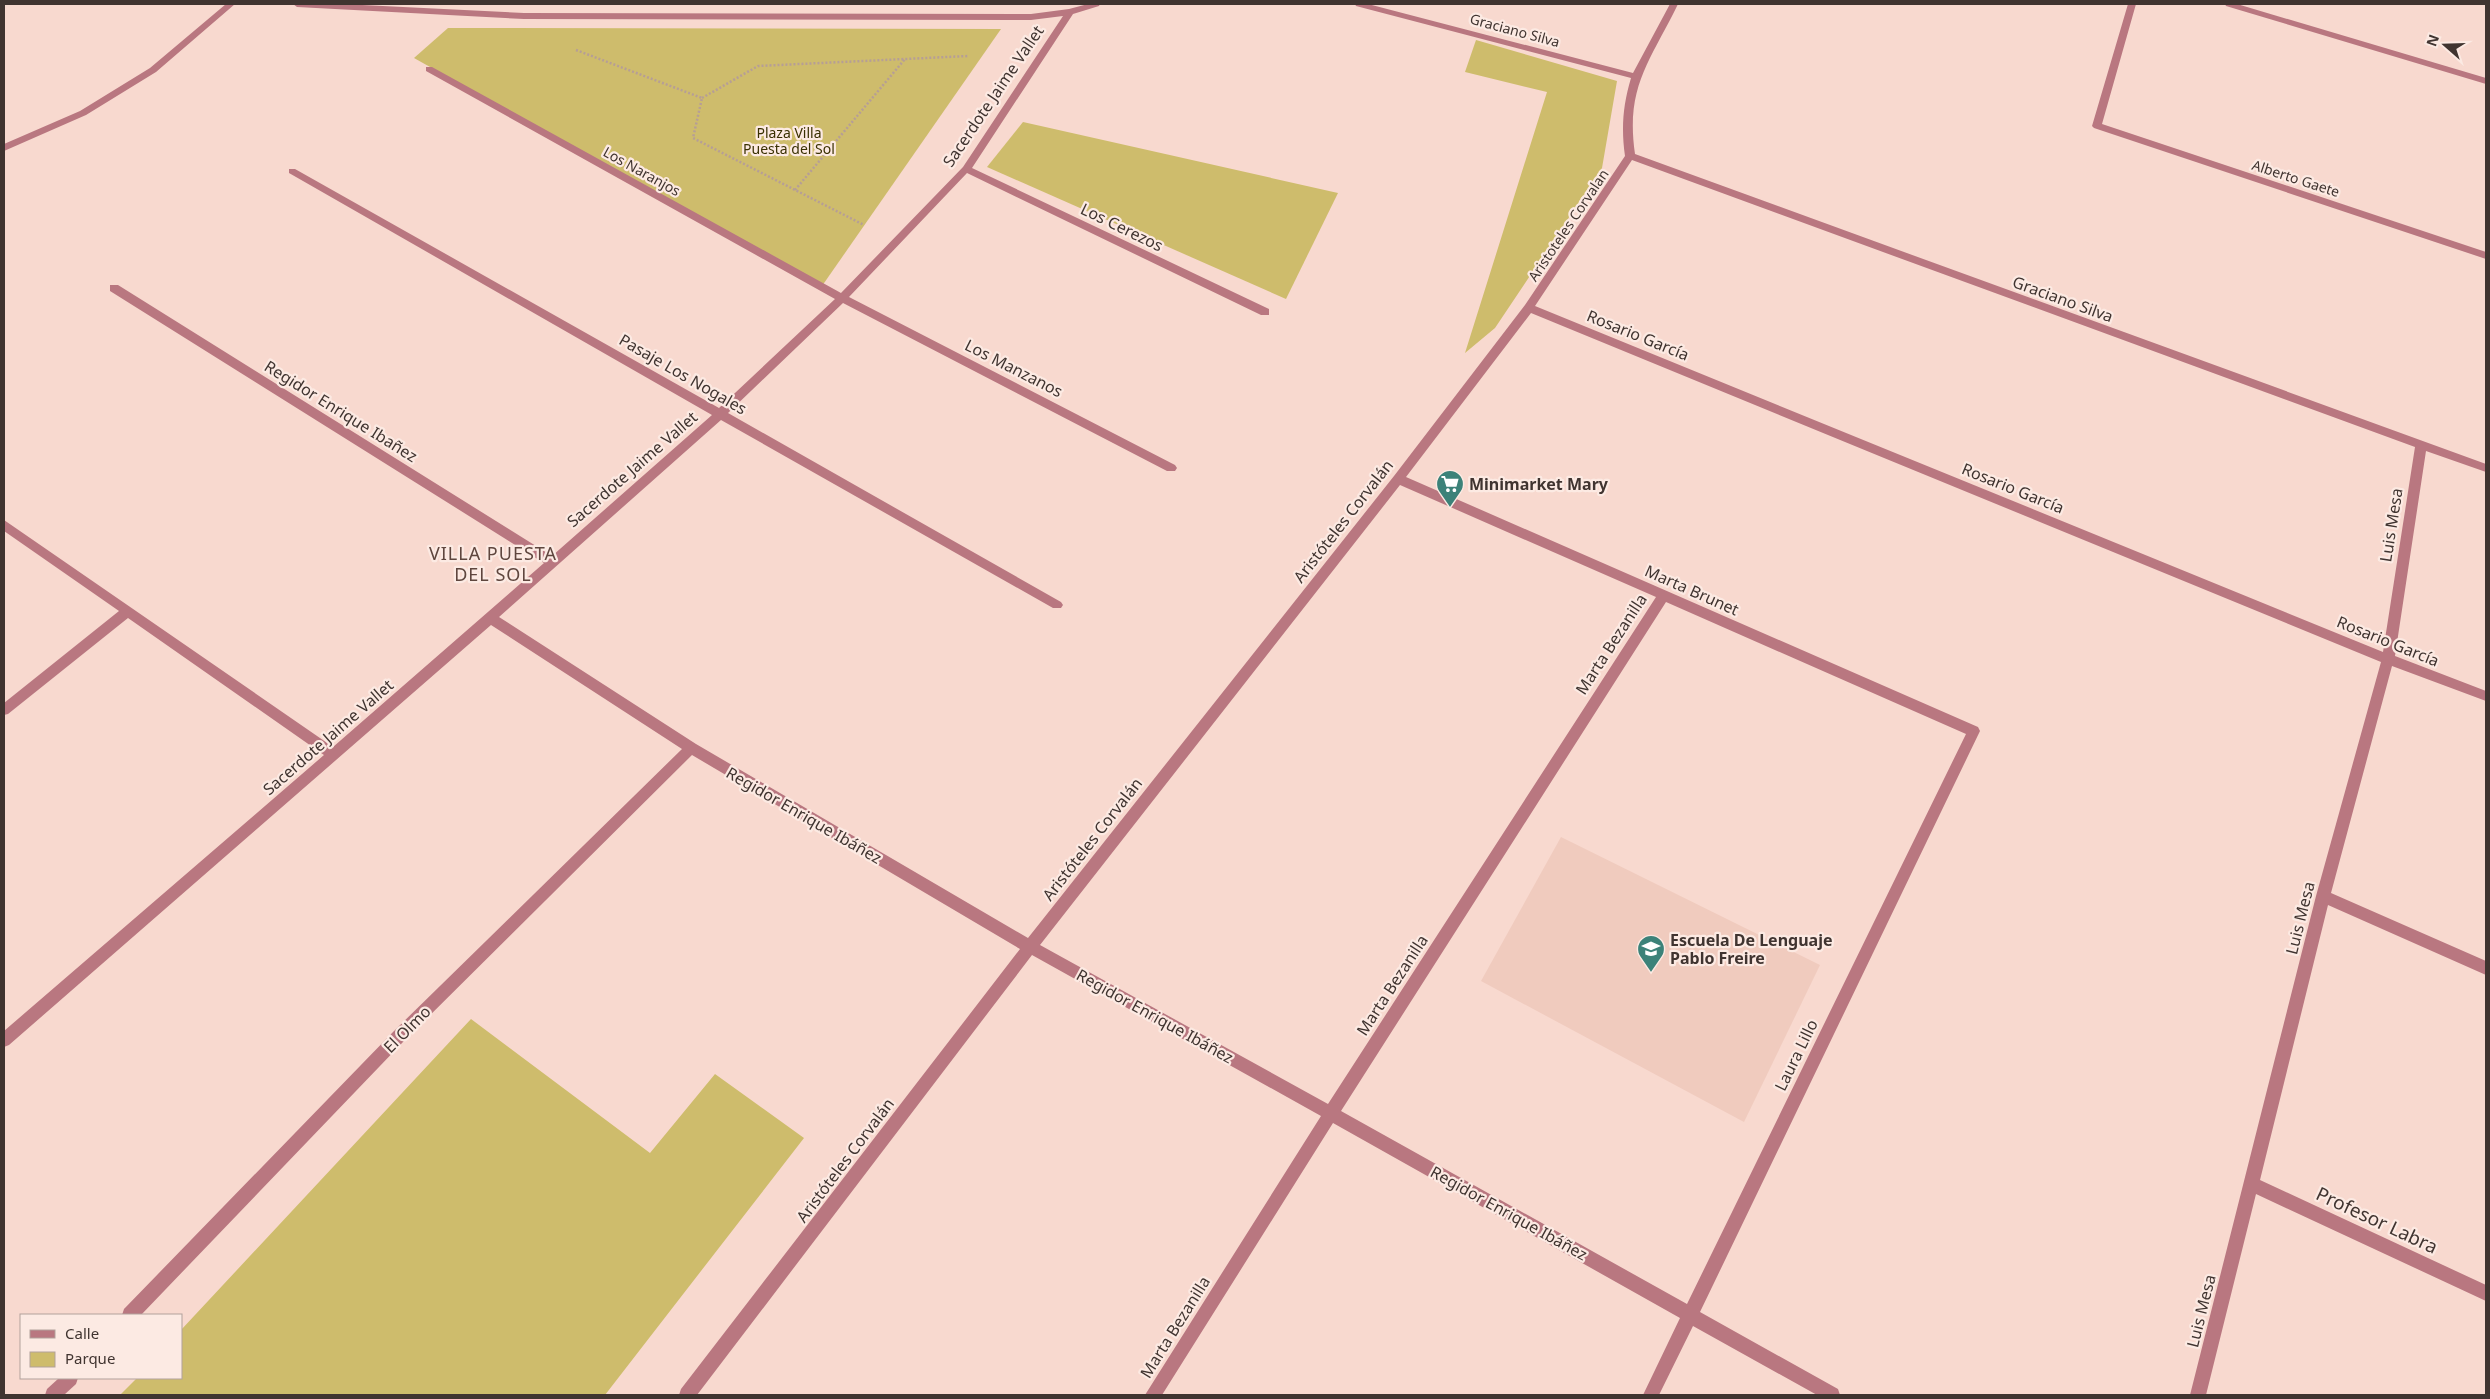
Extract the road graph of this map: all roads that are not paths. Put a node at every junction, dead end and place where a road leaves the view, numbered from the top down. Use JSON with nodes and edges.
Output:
{"nodes":[{"id":1,"x":231,"y":4,"type":"edge"},
{"id":2,"x":297,"y":4,"type":"edge"},
{"id":3,"x":1096,"y":4,"type":"edge"},
{"id":4,"x":1359,"y":4,"type":"edge"},
{"id":5,"x":1674,"y":4,"type":"edge"},
{"id":6,"x":2132,"y":4,"type":"edge"},
{"id":7,"x":2229,"y":4,"type":"edge"},
{"id":8,"x":1070,"y":12,"type":"junction"},
{"id":9,"x":429,"y":69,"type":"dead end"},
{"id":10,"x":1635,"y":76,"type":"junction"},
{"id":11,"x":2486,"y":81,"type":"edge"},
{"id":12,"x":4,"y":148,"type":"edge"},
{"id":13,"x":1630,"y":156,"type":"junction"},
{"id":14,"x":966,"y":169,"type":"junction"},
{"id":15,"x":292,"y":171,"type":"dead end"},
{"id":16,"x":2486,"y":256,"type":"edge"},
{"id":17,"x":114,"y":288,"type":"dead end"},
{"id":18,"x":842,"y":298,"type":"junction"},
{"id":19,"x":1529,"y":308,"type":"junction"},
{"id":20,"x":1265,"y":312,"type":"dead end"},
{"id":21,"x":720,"y":414,"type":"junction"},
{"id":22,"x":2421,"y":446,"type":"junction"},
{"id":23,"x":1171,"y":468,"type":"dead end"},
{"id":24,"x":2486,"y":468,"type":"edge"},
{"id":25,"x":1398,"y":479,"type":"junction"},
{"id":26,"x":4,"y":525,"type":"edge"},
{"id":27,"x":551,"y":561,"type":"junction"},
{"id":28,"x":1664,"y":596,"type":"junction"},
{"id":29,"x":1057,"y":605,"type":"dead end"},
{"id":30,"x":128,"y":611,"type":"junction"},
{"id":31,"x":490,"y":618,"type":"junction"},
{"id":32,"x":2388,"y":659,"type":"junction"},
{"id":33,"x":2486,"y":696,"type":"edge"},
{"id":34,"x":4,"y":710,"type":"edge"},
{"id":35,"x":1974,"y":731,"type":"joint"},
{"id":36,"x":691,"y":748,"type":"junction"},
{"id":37,"x":333,"y":754,"type":"junction"},
{"id":38,"x":2323,"y":896,"type":"junction"},
{"id":39,"x":1030,"y":947,"type":"junction"},
{"id":40,"x":2486,"y":968,"type":"edge"},
{"id":41,"x":4,"y":1040,"type":"edge"},
{"id":42,"x":1331,"y":1113,"type":"junction"},
{"id":43,"x":2250,"y":1183,"type":"junction"},
{"id":44,"x":2486,"y":1293,"type":"edge"},
{"id":45,"x":131,"y":1314,"type":"edge"},
{"id":46,"x":1689,"y":1314,"type":"junction"},
{"id":47,"x":69,"y":1379,"type":"edge"},
{"id":48,"x":53,"y":1395,"type":"edge"},
{"id":49,"x":687,"y":1395,"type":"edge"},
{"id":50,"x":1153,"y":1395,"type":"edge"},
{"id":51,"x":1651,"y":1395,"type":"edge"},
{"id":52,"x":1832,"y":1395,"type":"edge"},
{"id":53,"x":2198,"y":1395,"type":"edge"}],
"edges":[{"from":1,"to":12,"type":"street"},
{"from":2,"to":8,"type":"street"},
{"from":3,"to":8,"type":"street"},
{"from":4,"to":10,"type":"street","name":"Graciano Silva"},
{"from":5,"to":10,"type":"street"},
{"from":6,"to":16,"type":"street","name":"Alberto Gaete"},
{"from":7,"to":11,"type":"street"},
{"from":8,"to":14,"type":"street","name":"Sacerdote Jaime Vallet"},
{"from":9,"to":18,"type":"street","name":"Los Naranjos"},
{"from":10,"to":13,"type":"street"},
{"from":13,"to":19,"type":"street","name":"Aristoteles Corvalan"},
{"from":13,"to":22,"type":"street","name":"Graciano Silva"},
{"from":14,"to":18,"type":"street","name":"Sacerdote Jaime Vallet"},
{"from":14,"to":20,"type":"street","name":"Los Cerezos"},
{"from":15,"to":21,"type":"street","name":"Pasaje Los Nogales"},
{"from":17,"to":27,"type":"street","name":"Regidor Enrique Ibañez"},
{"from":18,"to":21,"type":"street","name":"Sacerdote Jaime Vallet"},
{"from":18,"to":23,"type":"street","name":"Los Manzanos"},
{"from":19,"to":25,"type":"street","name":"Aristóteles Corvalán"},
{"from":19,"to":32,"type":"street","name":"Rosario García"},
{"from":21,"to":27,"type":"street","name":"Sacerdote Jaime Vallet"},
{"from":21,"to":29,"type":"street","name":"Pasaje Los Nogales"},
{"from":22,"to":24,"type":"street","name":"Graciano Silva"},
{"from":22,"to":32,"type":"street","name":"Luis Mesa"},
{"from":25,"to":28,"type":"street","name":"Marta Brunet"},
{"from":25,"to":39,"type":"street","name":"Aristóteles Corvalán"},
{"from":26,"to":30,"type":"street"},
{"from":27,"to":31,"type":"street","name":"Sacerdote Jaime Vallet"},
{"from":28,"to":35,"type":"street","name":"Marta Brunet"},
{"from":28,"to":42,"type":"street","name":"Marta Bezanilla"},
{"from":30,"to":34,"type":"street"},
{"from":30,"to":37,"type":"street"},
{"from":31,"to":36,"type":"street","name":"Regidor Enrique Ibáñez"},
{"from":31,"to":37,"type":"street","name":"Sacerdote Jaime Vallet"},
{"from":32,"to":33,"type":"street","name":"Rosario García"},
{"from":32,"to":38,"type":"street","name":"Luis Mesa"},
{"from":35,"to":46,"type":"street","name":"Laura Lillo"},
{"from":36,"to":39,"type":"street","name":"Regidor Enrique Ibáñez"},
{"from":36,"to":45,"type":"street","name":"El Olmo"},
{"from":37,"to":41,"type":"street","name":"Sacerdote Jaime Vallet"},
{"from":38,"to":40,"type":"street"},
{"from":38,"to":43,"type":"street","name":"Luis Mesa"},
{"from":39,"to":42,"type":"street","name":"Regidor Enrique Ibáñez"},
{"from":39,"to":49,"type":"street","name":"Aristóteles Corvalán"},
{"from":42,"to":46,"type":"street","name":"Regidor Enrique Ibáñez"},
{"from":42,"to":50,"type":"street","name":"Marta Bezanilla"},
{"from":43,"to":44,"type":"street","name":"Profesor Labra"},
{"from":43,"to":53,"type":"street","name":"Luis Mesa"},
{"from":46,"to":51,"type":"street","name":"Laura Lillo"},
{"from":46,"to":52,"type":"street","name":"Regidor Enrique Ibáñez"},
{"from":47,"to":48,"type":"street"}]}
